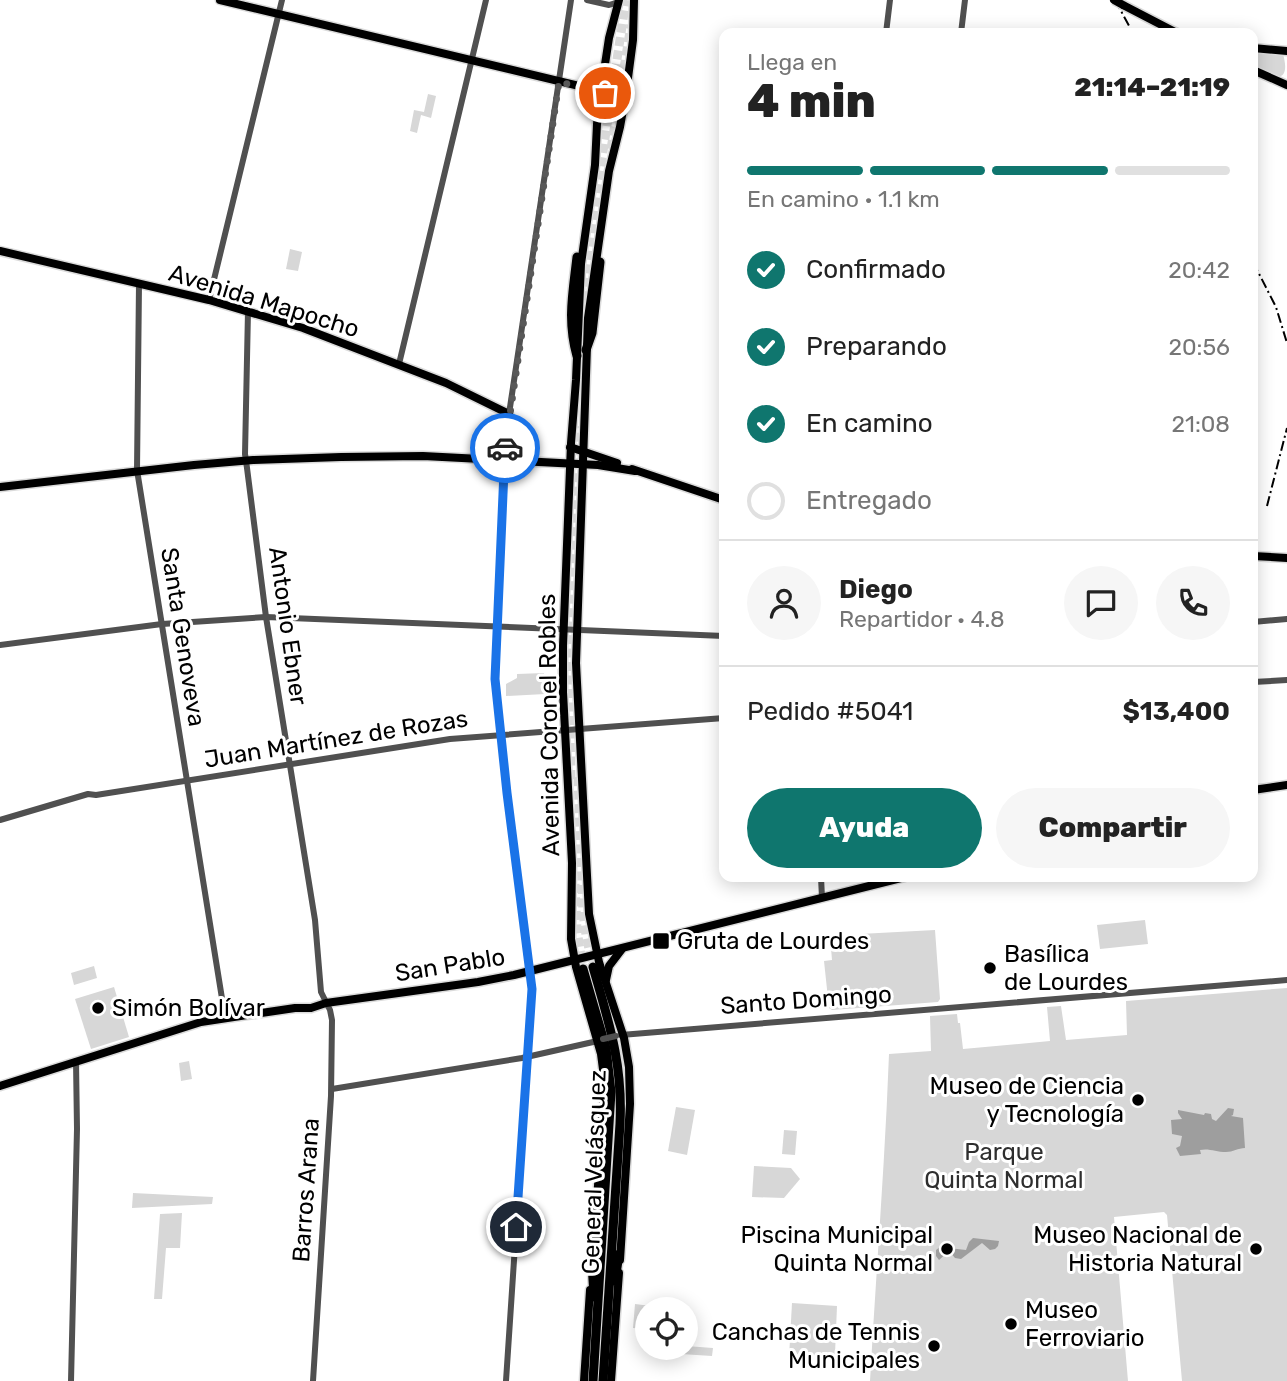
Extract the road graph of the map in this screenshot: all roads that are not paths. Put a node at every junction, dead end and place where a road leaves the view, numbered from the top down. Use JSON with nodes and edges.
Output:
{"nodes":[{"id":1,"x":220,"y":0,"type":"edge"},
{"id":2,"x":282,"y":0,"type":"edge"},
{"id":3,"x":486,"y":0,"type":"edge"},
{"id":4,"x":571,"y":0,"type":"edge"},
{"id":5,"x":587,"y":0,"type":"edge"},
{"id":6,"x":634,"y":0,"type":"edge"},
{"id":7,"x":890,"y":0,"type":"edge"},
{"id":8,"x":965,"y":0,"type":"edge"},
{"id":9,"x":1114,"y":0,"type":"edge"},
{"id":10,"x":619,"y":1,"type":"edge"},
{"id":11,"x":278,"y":14,"type":"junction"},
{"id":12,"x":887,"y":28,"type":"edge"},
{"id":13,"x":962,"y":28,"type":"edge"},
{"id":14,"x":1167,"y":28,"type":"edge"},
{"id":15,"x":1258,"y":48,"type":"edge"},
{"id":16,"x":1287,"y":51,"type":"edge"},
{"id":17,"x":471,"y":61,"type":"junction"},
{"id":18,"x":1258,"y":73,"type":"edge"},
{"id":19,"x":559,"y":82,"type":"junction"},
{"id":20,"x":1287,"y":85,"type":"edge"},
{"id":21,"x":601,"y":92,"type":"junction"},
{"id":22,"x":625,"y":97,"type":"junction"},
{"id":23,"x":0,"y":251,"type":"edge"},
{"id":24,"x":577,"y":257,"type":"dead end"},
{"id":25,"x":600,"y":262,"type":"dead end"},
{"id":26,"x":139,"y":284,"type":"junction"},
{"id":27,"x":209,"y":300,"type":"junction"},
{"id":28,"x":248,"y":311,"type":"junction"},
{"id":29,"x":586,"y":350,"type":"junction"},
{"id":30,"x":577,"y":356,"type":"junction"},
{"id":31,"x":399,"y":364,"type":"junction"},
{"id":32,"x":509,"y":414,"type":"junction"},
{"id":33,"x":570,"y":447,"type":"junction"},
{"id":34,"x":584,"y":453,"type":"junction"},
{"id":35,"x":246,"y":460,"type":"junction"},
{"id":36,"x":504,"y":460,"type":"junction"},
{"id":37,"x":558,"y":463,"type":"junction"},
{"id":38,"x":570,"y":464,"type":"junction"},
{"id":39,"x":584,"y":464,"type":"junction"},
{"id":40,"x":137,"y":470,"type":"junction"},
{"id":41,"x":635,"y":471,"type":"junction"},
{"id":42,"x":569,"y":475,"type":"junction"},
{"id":43,"x":0,"y":487,"type":"edge"},
{"id":44,"x":719,"y":498,"type":"edge"},
{"id":45,"x":1258,"y":556,"type":"edge"},
{"id":46,"x":1287,"y":558,"type":"edge"},
{"id":47,"x":267,"y":617,"type":"junction"},
{"id":48,"x":1287,"y":619,"type":"edge"},
{"id":49,"x":1258,"y":622,"type":"edge"},
{"id":50,"x":162,"y":624,"type":"junction"},
{"id":51,"x":497,"y":627,"type":"junction"},
{"id":52,"x":563,"y":629,"type":"junction"},
{"id":53,"x":577,"y":630,"type":"junction"},
{"id":54,"x":719,"y":636,"type":"edge"},
{"id":55,"x":0,"y":645,"type":"edge"},
{"id":56,"x":1287,"y":680,"type":"edge"},
{"id":57,"x":1258,"y":682,"type":"edge"},
{"id":58,"x":719,"y":718,"type":"edge"},
{"id":59,"x":565,"y":730,"type":"junction"},
{"id":60,"x":579,"y":730,"type":"junction"},
{"id":61,"x":501,"y":735,"type":"junction"},
{"id":62,"x":290,"y":765,"type":"junction"},
{"id":63,"x":188,"y":781,"type":"junction"},
{"id":64,"x":1287,"y":785,"type":"edge"},
{"id":65,"x":1258,"y":789,"type":"edge"},
{"id":66,"x":0,"y":820,"type":"edge"},
{"id":67,"x":821,"y":882,"type":"edge"},
{"id":68,"x":884,"y":882,"type":"edge"},
{"id":69,"x":822,"y":898,"type":"junction"},
{"id":70,"x":623,"y":948,"type":"junction"},
{"id":71,"x":597,"y":954,"type":"junction"},
{"id":72,"x":575,"y":961,"type":"junction"},
{"id":73,"x":530,"y":971,"type":"junction"},
{"id":74,"x":1287,"y":980,"type":"edge"},
{"id":75,"x":607,"y":983,"type":"junction"},
{"id":76,"x":326,"y":1003,"type":"junction"},
{"id":77,"x":225,"y":1017,"type":"junction"},
{"id":78,"x":620,"y":1035,"type":"junction"},
{"id":79,"x":600,"y":1040,"type":"junction"},
{"id":80,"x":528,"y":1057,"type":"junction"},
{"id":81,"x":76,"y":1061,"type":"junction"},
{"id":82,"x":0,"y":1086,"type":"edge"},
{"id":83,"x":332,"y":1089,"type":"junction"},
{"id":84,"x":619,"y":1254,"type":"junction"},
{"id":85,"x":592,"y":1263,"type":"junction"},
{"id":86,"x":608,"y":1313,"type":"junction"},
{"id":87,"x":597,"y":1323,"type":"junction"},
{"id":88,"x":71,"y":1381,"type":"edge"},
{"id":89,"x":313,"y":1381,"type":"edge"},
{"id":90,"x":506,"y":1381,"type":"edge"},
{"id":91,"x":584,"y":1381,"type":"edge"},
{"id":92,"x":593,"y":1381,"type":"edge"},
{"id":93,"x":603,"y":1381,"type":"edge"},
{"id":94,"x":611,"y":1381,"type":"edge"}],
"edges":[{"from":1,"to":11,"type":"main road"},
{"from":2,"to":11,"type":"street"},
{"from":3,"to":17,"type":"street"},
{"from":4,"to":19,"type":"street"},
{"from":5,"to":10,"type":"street"},
{"from":6,"to":22,"type":"main road","name":"Avenida Coronel Robles"},
{"from":7,"to":12,"type":"street"},
{"from":8,"to":13,"type":"street"},
{"from":9,"to":14,"type":"main road"},
{"from":10,"to":21,"type":"main road","name":"Avenida Coronel Robles"},
{"from":11,"to":17,"type":"main road"},
{"from":11,"to":27,"type":"street"},
{"from":15,"to":16,"type":"main road"},
{"from":17,"to":19,"type":"main road"},
{"from":17,"to":31,"type":"street"},
{"from":18,"to":20,"type":"main road"},
{"from":19,"to":21,"type":"main road"},
{"from":19,"to":32,"type":"street"},
{"from":21,"to":22,"type":"main road"},
{"from":21,"to":30,"type":"main road","name":"Avenida Coronel Robles"},
{"from":22,"to":29,"type":"main road","name":"Avenida Coronel Robles"},
{"from":23,"to":26,"type":"main road","name":"Avenida Mapocho"},
{"from":24,"to":30,"type":"highway"},
{"from":25,"to":29,"type":"highway"},
{"from":26,"to":27,"type":"main road","name":"Avenida Mapocho"},
{"from":26,"to":40,"type":"street","name":"Santa Genoveva"},
{"from":27,"to":28,"type":"main road","name":"Avenida Mapocho"},
{"from":28,"to":31,"type":"main road","name":"Avenida Mapocho"},
{"from":28,"to":35,"type":"street","name":"Antonio Ebner"},
{"from":29,"to":34,"type":"main road","name":"Avenida Coronel Robles"},
{"from":30,"to":33,"type":"main road","name":"Avenida Coronel Robles"},
{"from":31,"to":32,"type":"main road","name":"Avenida Mapocho"},
{"from":32,"to":36,"type":"street"},
{"from":33,"to":34,"type":"main road"},
{"from":33,"to":38,"type":"main road","name":"Avenida Coronel Robles"},
{"from":34,"to":39,"type":"main road","name":"Avenida Coronel Robles"},
{"from":34,"to":41,"type":"main road"},
{"from":35,"to":36,"type":"main road"},
{"from":35,"to":40,"type":"main road"},
{"from":35,"to":47,"type":"street","name":"Antonio Ebner"},
{"from":36,"to":37,"type":"main road"},
{"from":36,"to":51,"type":"street"},
{"from":37,"to":38,"type":"main road"},
{"from":37,"to":42,"type":"main road"},
{"from":38,"to":39,"type":"main road"},
{"from":38,"to":42,"type":"main road","name":"Avenida Coronel Robles"},
{"from":39,"to":41,"type":"main road"},
{"from":39,"to":53,"type":"main road","name":"Avenida Coronel Robles"},
{"from":40,"to":43,"type":"main road"},
{"from":40,"to":50,"type":"street","name":"Santa Genoveva"},
{"from":41,"to":44,"type":"main road"},
{"from":42,"to":52,"type":"main road","name":"Avenida Coronel Robles"},
{"from":45,"to":46,"type":"main road"},
{"from":47,"to":50,"type":"street"},
{"from":47,"to":51,"type":"street"},
{"from":47,"to":62,"type":"street","name":"Antonio Ebner"},
{"from":48,"to":49,"type":"street"},
{"from":50,"to":55,"type":"street"},
{"from":50,"to":63,"type":"street","name":"Santa Genoveva"},
{"from":51,"to":52,"type":"street"},
{"from":51,"to":61,"type":"street"},
{"from":52,"to":53,"type":"street"},
{"from":52,"to":59,"type":"main road","name":"Avenida Coronel Robles"},
{"from":53,"to":54,"type":"street"},
{"from":53,"to":60,"type":"main road","name":"Avenida Coronel Robles"},
{"from":56,"to":57,"type":"street"},
{"from":58,"to":60,"type":"street","name":"Juan Martínez de Rozas"},
{"from":59,"to":60,"type":"street","name":"Juan Martínez de Rozas"},
{"from":59,"to":61,"type":"street","name":"Juan Martínez de Rozas"},
{"from":59,"to":72,"type":"main road","name":"Avenida Coronel Robles"},
{"from":60,"to":71,"type":"main road","name":"Avenida Coronel Robles"},
{"from":61,"to":62,"type":"street","name":"Juan Martínez de Rozas"},
{"from":61,"to":73,"type":"street"},
{"from":62,"to":63,"type":"street","name":"Juan Martínez de Rozas"},
{"from":62,"to":76,"type":"street","name":"Antonio Ebner"},
{"from":63,"to":66,"type":"street","name":"Juan Martínez de Rozas"},
{"from":63,"to":77,"type":"street","name":"Santa Genoveva"},
{"from":64,"to":65,"type":"main road"},
{"from":67,"to":69,"type":"street"},
{"from":68,"to":69,"type":"main road","name":"San Pablo"},
{"from":69,"to":70,"type":"main road","name":"San Pablo"},
{"from":70,"to":71,"type":"main road","name":"San Pablo"},
{"from":70,"to":75,"type":"main road"},
{"from":71,"to":72,"type":"main road","name":"San Pablo"},
{"from":71,"to":75,"type":"main road","name":"Avenida Coronel Robles"},
{"from":72,"to":73,"type":"main road","name":"San Pablo"},
{"from":72,"to":79,"type":"main road","name":"Avenida Coronel Robles"},
{"from":73,"to":76,"type":"main road","name":"San Pablo"},
{"from":73,"to":80,"type":"street"},
{"from":74,"to":78,"type":"street","name":"Santo Domingo"},
{"from":75,"to":78,"type":"main road","name":"Avenida Coronel Robles"},
{"from":76,"to":77,"type":"main road","name":"San Pablo"},
{"from":76,"to":83,"type":"street","name":"Barros Arana"},
{"from":77,"to":81,"type":"main road","name":"San Pablo"},
{"from":78,"to":79,"type":"street","name":"Santo Domingo","bridge":true},
{"from":78,"to":84,"type":"main road","name":"Avenida Coronel Robles"},
{"from":79,"to":80,"type":"street","name":"Santo Domingo"},
{"from":79,"to":85,"type":"main road","name":"Avenida Coronel Robles"},
{"from":80,"to":83,"type":"street","name":"Santo Domingo"},
{"from":80,"to":90,"type":"street"},
{"from":81,"to":82,"type":"main road","name":"San Pablo"},
{"from":81,"to":88,"type":"street"},
{"from":83,"to":89,"type":"street","name":"Barros Arana"},
{"from":84,"to":86,"type":"highway"},
{"from":84,"to":94,"type":"main road","name":"Avenida Coronel Robles"},
{"from":85,"to":87,"type":"highway"},
{"from":85,"to":91,"type":"main road","name":"Avenida Coronel Robles"},
{"from":86,"to":87,"type":"highway","name":"General Velásquez"},
{"from":86,"to":93,"type":"highway","name":"General Velásquez"},
{"from":87,"to":92,"type":"highway","name":"General Velásquez"}]}
